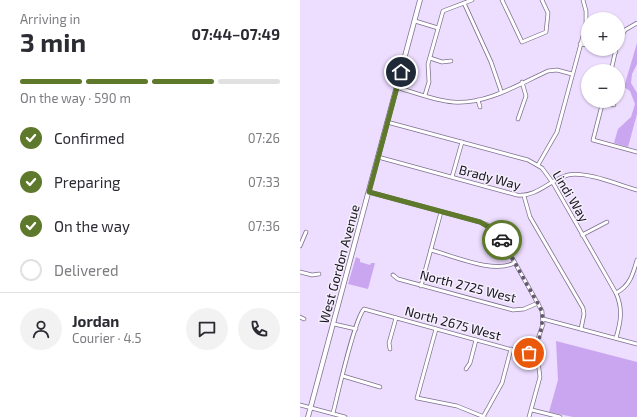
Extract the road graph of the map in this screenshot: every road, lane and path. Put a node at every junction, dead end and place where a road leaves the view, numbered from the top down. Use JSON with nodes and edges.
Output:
{"nodes":[{"id":1,"x":420,"y":0,"type":"edge"},
{"id":2,"x":472,"y":0,"type":"edge"},
{"id":3,"x":502,"y":0,"type":"edge"},
{"id":4,"x":542,"y":0,"type":"edge"},
{"id":5,"x":583,"y":0,"type":"edge"},
{"id":6,"x":464,"y":3,"type":"junction"},
{"id":7,"x":414,"y":21,"type":"junction"},
{"id":8,"x":637,"y":23,"type":"edge"},
{"id":9,"x":438,"y":28,"type":"junction"},
{"id":10,"x":625,"y":30,"type":"edge"},
{"id":11,"x":580,"y":44,"type":"joint"},
{"id":12,"x":430,"y":58,"type":"junction"},
{"id":13,"x":451,"y":61,"type":"dead end"},
{"id":14,"x":572,"y":74,"type":"junction"},
{"id":15,"x":522,"y":82,"type":"junction"},
{"id":16,"x":396,"y":87,"type":"junction"},
{"id":17,"x":501,"y":91,"type":"junction"},
{"id":18,"x":425,"y":95,"type":"junction"},
{"id":19,"x":478,"y":100,"type":"junction"},
{"id":20,"x":480,"y":107,"type":"dead end"},
{"id":21,"x":601,"y":108,"type":"edge"},
{"id":22,"x":518,"y":119,"type":"dead end"},
{"id":23,"x":387,"y":122,"type":"junction"},
{"id":24,"x":462,"y":142,"type":"junction"},
{"id":25,"x":637,"y":152,"type":"edge"},
{"id":26,"x":378,"y":157,"type":"junction"},
{"id":27,"x":538,"y":164,"type":"junction"},
{"id":28,"x":452,"y":178,"type":"junction"},
{"id":29,"x":553,"y":183,"type":"junction"},
{"id":30,"x":637,"y":190,"type":"edge"},
{"id":31,"x":369,"y":192,"type":"junction"},
{"id":32,"x":524,"y":196,"type":"junction"},
{"id":33,"x":441,"y":212,"type":"junction"},
{"id":34,"x":607,"y":222,"type":"dead end"},
{"id":35,"x":306,"y":232,"type":"dead end"},
{"id":36,"x":582,"y":235,"type":"junction"},
{"id":37,"x":300,"y":246,"type":"edge"},
{"id":38,"x":431,"y":250,"type":"junction"},
{"id":39,"x":637,"y":260,"type":"edge"},
{"id":40,"x":514,"y":263,"type":"junction"},
{"id":41,"x":300,"y":272,"type":"edge"},
{"id":42,"x":319,"y":274,"type":"dead end"},
{"id":43,"x":394,"y":275,"type":"dead end"},
{"id":44,"x":421,"y":286,"type":"junction"},
{"id":45,"x":616,"y":293,"type":"junction"},
{"id":46,"x":538,"y":303,"type":"junction"},
{"id":47,"x":300,"y":317,"type":"edge"},
{"id":48,"x":396,"y":318,"type":"junction"},
{"id":49,"x":304,"y":319,"type":"dead end"},
{"id":50,"x":543,"y":319,"type":"junction"},
{"id":51,"x":334,"y":324,"type":"junction"},
{"id":52,"x":356,"y":329,"type":"junction"},
{"id":53,"x":436,"y":329,"type":"junction"},
{"id":54,"x":581,"y":329,"type":"junction"},
{"id":55,"x":616,"y":338,"type":"junction"},
{"id":56,"x":476,"y":340,"type":"junction"},
{"id":57,"x":637,"y":344,"type":"edge"},
{"id":58,"x":390,"y":350,"type":"dead end"},
{"id":59,"x":511,"y":350,"type":"junction"},
{"id":60,"x":537,"y":353,"type":"junction"},
{"id":61,"x":466,"y":369,"type":"dead end"},
{"id":62,"x":343,"y":376,"type":"junction"},
{"id":63,"x":380,"y":387,"type":"dead end"},
{"id":64,"x":300,"y":405,"type":"edge"},
{"id":65,"x":310,"y":407,"type":"junction"},
{"id":66,"x":532,"y":410,"type":"junction"},
{"id":67,"x":333,"y":414,"type":"junction"},
{"id":68,"x":308,"y":417,"type":"edge"},
{"id":69,"x":345,"y":417,"type":"edge"},
{"id":70,"x":484,"y":417,"type":"edge"},
{"id":71,"x":529,"y":417,"type":"edge"},
{"id":72,"x":560,"y":417,"type":"edge"}],
"edges":[{"from":1,"to":7,"type":"main road","name":"West Gordon Avenue"},
{"from":2,"to":6,"type":"street"},
{"from":3,"to":4,"type":"street"},
{"from":5,"to":11,"type":"street"},
{"from":6,"to":9,"type":"street"},
{"from":6,"to":17,"type":"street"},
{"from":7,"to":9,"type":"street"},
{"from":7,"to":16,"type":"main road","name":"West Gordon Avenue"},
{"from":8,"to":10,"type":"street"},
{"from":9,"to":12,"type":"street"},
{"from":11,"to":14,"type":"street"},
{"from":12,"to":13,"type":"street"},
{"from":12,"to":18,"type":"street"},
{"from":14,"to":15,"type":"street"},
{"from":14,"to":27,"type":"street"},
{"from":15,"to":17,"type":"street"},
{"from":15,"to":22,"type":"street"},
{"from":16,"to":18,"type":"street"},
{"from":16,"to":23,"type":"main road","name":"West Gordon Avenue"},
{"from":17,"to":19,"type":"street"},
{"from":18,"to":19,"type":"street"},
{"from":19,"to":20,"type":"street"},
{"from":21,"to":25,"type":"street"},
{"from":23,"to":24,"type":"street","name":"Lindi Way"},
{"from":23,"to":26,"type":"main road","name":"West Gordon Avenue"},
{"from":24,"to":27,"type":"street","name":"Lindi Way"},
{"from":24,"to":28,"type":"street"},
{"from":26,"to":28,"type":"street","name":"Brady Way"},
{"from":26,"to":31,"type":"main road","name":"West Gordon Avenue"},
{"from":27,"to":29,"type":"street","name":"Lindi Way"},
{"from":28,"to":32,"type":"street","name":"Brady Way"},
{"from":29,"to":30,"type":"street"},
{"from":29,"to":32,"type":"street"},
{"from":29,"to":36,"type":"street","name":"Lindi Way"},
{"from":31,"to":33,"type":"street"},
{"from":31,"to":51,"type":"main road","name":"West Gordon Avenue"},
{"from":32,"to":54,"type":"street","name":"Brady Way"},
{"from":33,"to":38,"type":"street"},
{"from":33,"to":40,"type":"street"},
{"from":34,"to":36,"type":"street"},
{"from":35,"to":37,"type":"street"},
{"from":36,"to":45,"type":"street","name":"Lindi Way"},
{"from":38,"to":40,"type":"street"},
{"from":38,"to":44,"type":"street"},
{"from":39,"to":45,"type":"street"},
{"from":40,"to":46,"type":"street"},
{"from":41,"to":42,"type":"street"},
{"from":43,"to":44,"type":"street","name":"North 2725 West"},
{"from":44,"to":46,"type":"street","name":"North 2725 West"},
{"from":45,"to":55,"type":"street","name":"Lindi Way"},
{"from":46,"to":50,"type":"street"},
{"from":47,"to":49,"type":"street"},
{"from":48,"to":52,"type":"street","name":"North 2675 West"},
{"from":48,"to":53,"type":"street","name":"North 2675 West"},
{"from":48,"to":58,"type":"street"},
{"from":50,"to":54,"type":"street"},
{"from":50,"to":60,"type":"street"},
{"from":51,"to":52,"type":"street"},
{"from":51,"to":65,"type":"main road","name":"West Gordon Avenue"},
{"from":52,"to":62,"type":"street"},
{"from":53,"to":56,"type":"street","name":"North 2675 West"},
{"from":53,"to":70,"type":"street"},
{"from":54,"to":55,"type":"street"},
{"from":55,"to":57,"type":"street"},
{"from":56,"to":59,"type":"street","name":"North 2675 West"},
{"from":56,"to":61,"type":"street"},
{"from":59,"to":60,"type":"street","name":"North 2675 West"},
{"from":59,"to":70,"type":"street"},
{"from":60,"to":66,"type":"street"},
{"from":62,"to":63,"type":"street"},
{"from":62,"to":67,"type":"street"},
{"from":64,"to":65,"type":"street"},
{"from":65,"to":67,"type":"street"},
{"from":65,"to":68,"type":"main road","name":"West Gordon Avenue"},
{"from":66,"to":71,"type":"street"},
{"from":66,"to":72,"type":"street"},
{"from":67,"to":69,"type":"street"}]}
